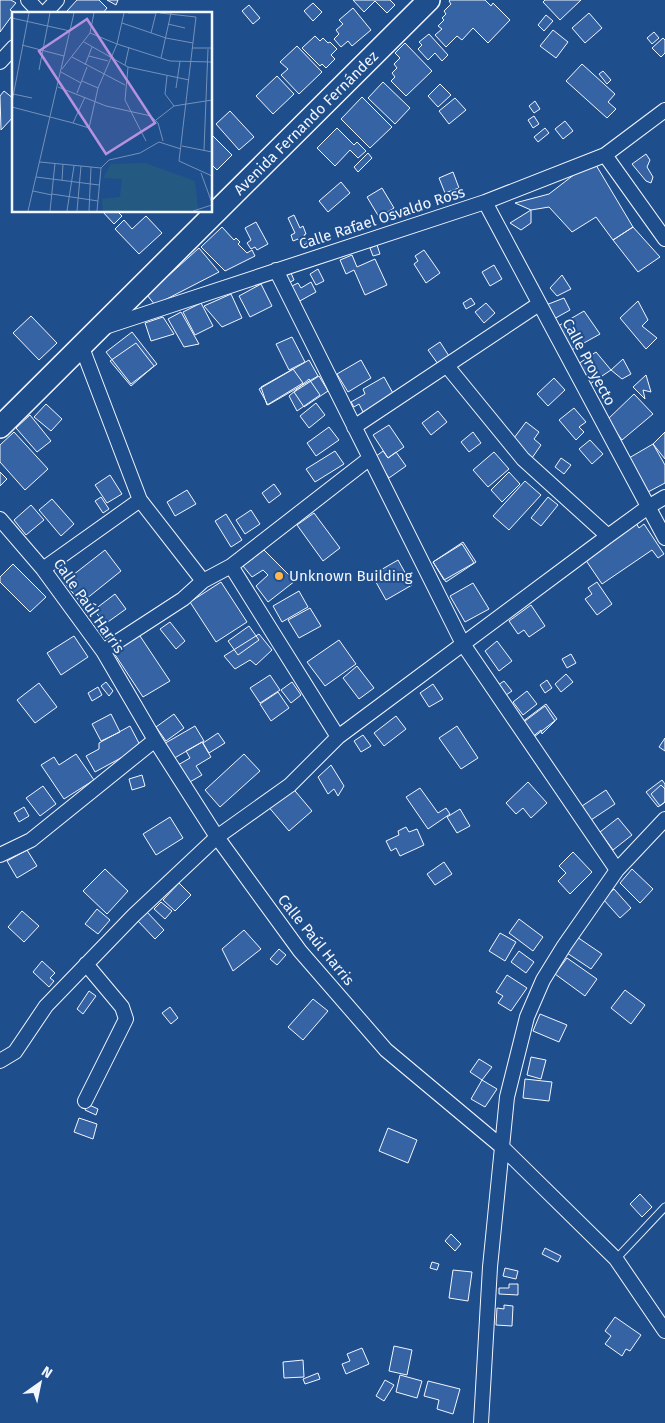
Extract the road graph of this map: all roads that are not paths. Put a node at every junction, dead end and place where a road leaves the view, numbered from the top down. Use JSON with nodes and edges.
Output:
{"nodes":[{"id":1,"x":28,"y":0,"type":"edge"},
{"id":2,"x":57,"y":0,"type":"edge"},
{"id":3,"x":427,"y":1,"type":"edge"},
{"id":4,"x":41,"y":12,"type":"edge"},
{"id":5,"x":45,"y":12,"type":"edge"},
{"id":6,"x":12,"y":49,"type":"edge"},
{"id":7,"x":0,"y":62,"type":"edge"},
{"id":8,"x":665,"y":110,"type":"edge"},
{"id":9,"x":605,"y":155,"type":"junction"},
{"id":10,"x":485,"y":202,"type":"junction"},
{"id":11,"x":214,"y":209,"type":"edge"},
{"id":12,"x":211,"y":212,"type":"edge"},
{"id":13,"x":665,"y":239,"type":"edge"},
{"id":14,"x":276,"y":270,"type":"junction"},
{"id":15,"x":539,"y":304,"type":"junction"},
{"id":16,"x":97,"y":329,"type":"junction"},
{"id":17,"x":81,"y":345,"type":"junction"},
{"id":18,"x":447,"y":366,"type":"junction"},
{"id":19,"x":0,"y":427,"type":"edge"},
{"id":20,"x":354,"y":428,"type":"junction"},
{"id":21,"x":370,"y":458,"type":"junction"},
{"id":22,"x":665,"y":497,"type":"edge"},
{"id":23,"x":140,"y":500,"type":"junction"},
{"id":24,"x":648,"y":507,"type":"junction"},
{"id":25,"x":0,"y":519,"type":"edge"},
{"id":26,"x":608,"y":536,"type":"junction"},
{"id":27,"x":665,"y":538,"type":"edge"},
{"id":28,"x":231,"y":566,"type":"junction"},
{"id":29,"x":44,"y":569,"type":"junction"},
{"id":30,"x":203,"y":581,"type":"junction"},
{"id":31,"x":463,"y":644,"type":"junction"},
{"id":32,"x":103,"y":651,"type":"junction"},
{"id":33,"x":338,"y":737,"type":"junction"},
{"id":34,"x":156,"y":740,"type":"junction"},
{"id":35,"x":665,"y":819,"type":"edge"},
{"id":36,"x":217,"y":837,"type":"junction"},
{"id":37,"x":0,"y":855,"type":"edge"},
{"id":38,"x":617,"y":870,"type":"junction"},
{"id":39,"x":86,"y":964,"type":"junction"},
{"id":40,"x":0,"y":1061,"type":"edge"},
{"id":41,"x":85,"y":1101,"type":"dead end"},
{"id":42,"x":502,"y":1146,"type":"junction"},
{"id":43,"x":665,"y":1207,"type":"edge"},
{"id":44,"x":616,"y":1259,"type":"junction"},
{"id":45,"x":665,"y":1331,"type":"edge"},
{"id":46,"x":481,"y":1423,"type":"edge"}],
"edges":[{"from":1,"to":4,"type":"street"},
{"from":2,"to":5,"type":"street"},
{"from":3,"to":11,"type":"main road","name":"Avenida Fernando Fernández"},
{"from":6,"to":7,"type":"street"},
{"from":8,"to":9,"type":"street","name":"Calle Rafael Osvaldo Ross"},
{"from":9,"to":10,"type":"street","name":"Calle Rafael Osvaldo Ross"},
{"from":9,"to":13,"type":"street"},
{"from":10,"to":14,"type":"street","name":"Calle Rafael Osvaldo Ross"},
{"from":10,"to":15,"type":"street","name":"Calle Proyecto"},
{"from":12,"to":16,"type":"main road","name":"Avenida Fernando Fernández"},
{"from":14,"to":16,"type":"street","name":"Calle Rafael Osvaldo Ross"},
{"from":14,"to":20,"type":"street"},
{"from":15,"to":18,"type":"street"},
{"from":15,"to":24,"type":"street","name":"Calle Proyecto"},
{"from":16,"to":17,"type":"main road","name":"Avenida Fernando Fernández"},
{"from":17,"to":19,"type":"main road","name":"Avenida Fernando Fernández"},
{"from":17,"to":23,"type":"street"},
{"from":18,"to":20,"type":"street"},
{"from":18,"to":26,"type":"street"},
{"from":20,"to":21,"type":"street"},
{"from":21,"to":28,"type":"street"},
{"from":21,"to":31,"type":"street"},
{"from":22,"to":24,"type":"street"},
{"from":23,"to":29,"type":"street"},
{"from":23,"to":30,"type":"street"},
{"from":24,"to":26,"type":"street"},
{"from":24,"to":27,"type":"street","name":"Calle Proyecto"},
{"from":25,"to":29,"type":"street","name":"Calle Paúl Harris"},
{"from":26,"to":31,"type":"street"},
{"from":28,"to":30,"type":"street"},
{"from":28,"to":33,"type":"street"},
{"from":29,"to":32,"type":"street","name":"Calle Paúl Harris"},
{"from":30,"to":32,"type":"street"},
{"from":31,"to":33,"type":"street"},
{"from":31,"to":38,"type":"street"},
{"from":32,"to":34,"type":"street","name":"Calle Paúl Harris"},
{"from":33,"to":36,"type":"street"},
{"from":34,"to":36,"type":"street","name":"Calle Paúl Harris"},
{"from":34,"to":37,"type":"street"},
{"from":35,"to":38,"type":"street"},
{"from":36,"to":39,"type":"street"},
{"from":36,"to":42,"type":"street","name":"Calle Paúl Harris"},
{"from":38,"to":42,"type":"street"},
{"from":39,"to":40,"type":"street"},
{"from":39,"to":41,"type":"street"},
{"from":42,"to":44,"type":"street","name":"Calle Paúl Harris"},
{"from":42,"to":46,"type":"street"},
{"from":43,"to":44,"type":"lane"},
{"from":44,"to":45,"type":"street","name":"Calle Paúl Harris"}]}
